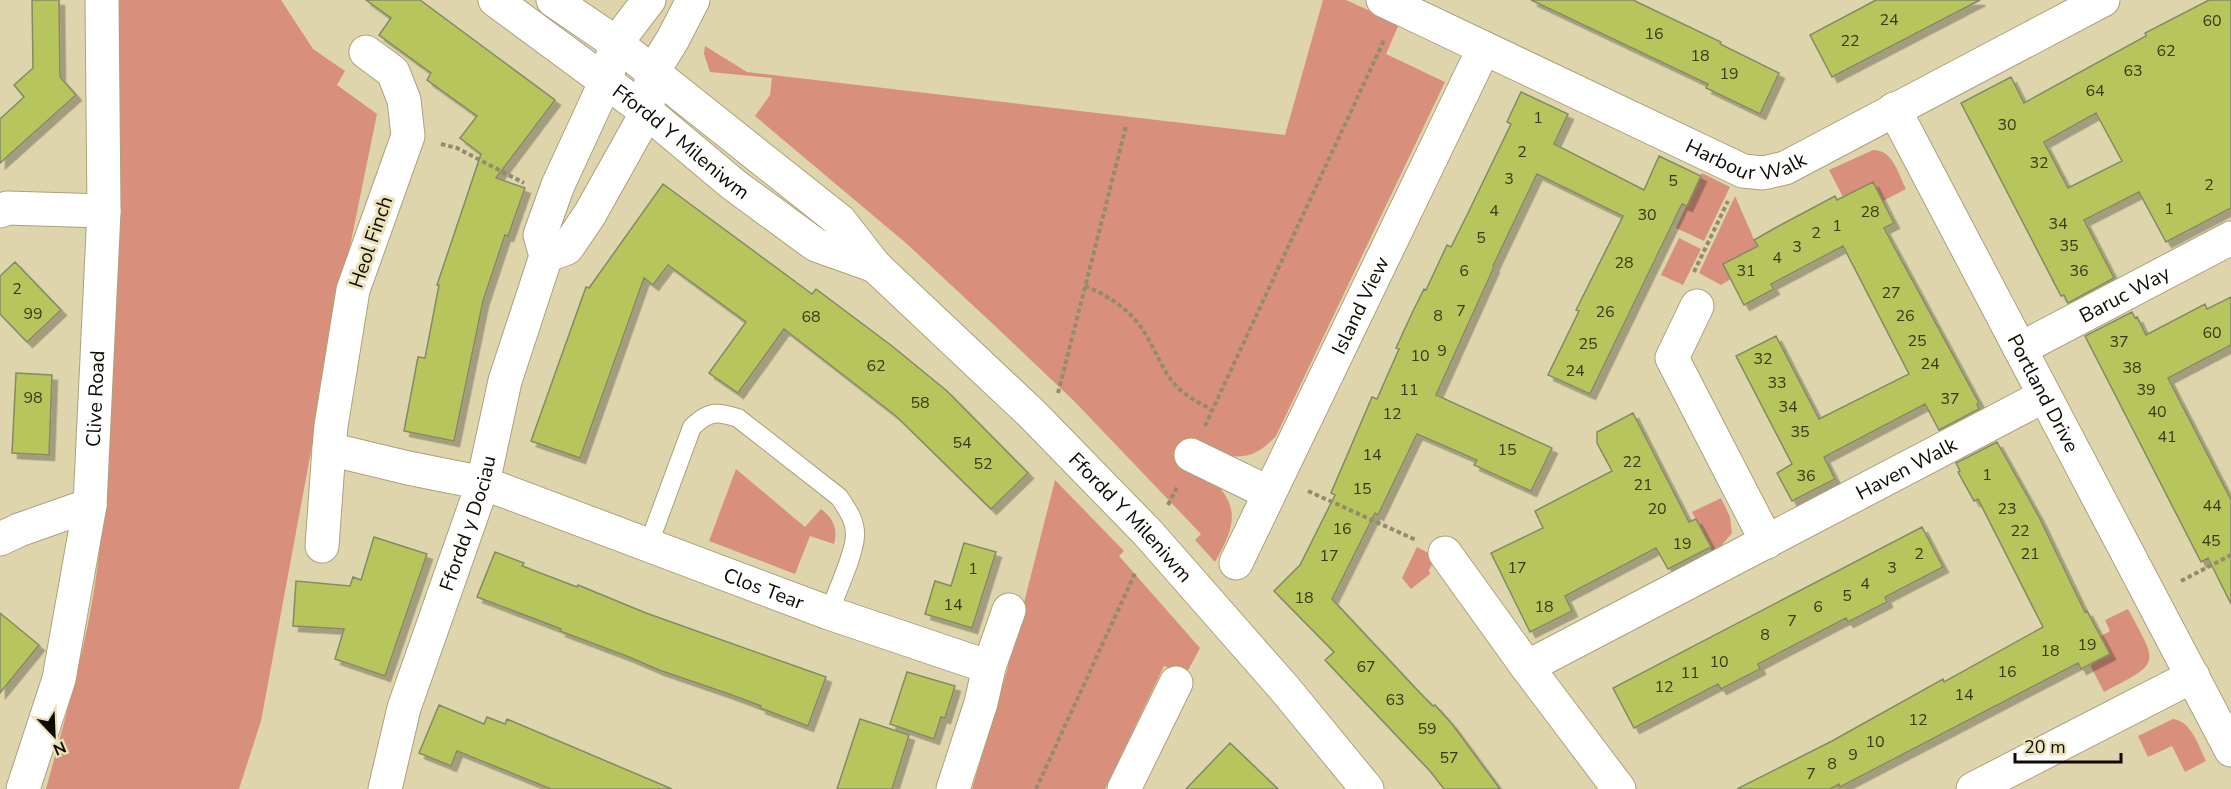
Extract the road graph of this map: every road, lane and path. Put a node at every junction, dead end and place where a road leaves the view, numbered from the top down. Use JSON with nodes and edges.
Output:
{"nodes":[{"id":1,"x":102,"y":0,"type":"edge"},
{"id":2,"x":495,"y":0,"type":"edge"},
{"id":3,"x":553,"y":0,"type":"edge"},
{"id":4,"x":649,"y":0,"type":"edge"},
{"id":5,"x":693,"y":0,"type":"edge"},
{"id":6,"x":2103,"y":0,"type":"edge"},
{"id":7,"x":1391,"y":4,"type":"edge"},
{"id":8,"x":616,"y":43,"type":"junction"},
{"id":9,"x":1484,"y":48,"type":"junction"},
{"id":10,"x":366,"y":52,"type":"dead end"},
{"id":11,"x":652,"y":73,"type":"junction"},
{"id":12,"x":606,"y":81,"type":"junction"},
{"id":13,"x":1894,"y":109,"type":"junction"},
{"id":14,"x":647,"y":112,"type":"junction"},
{"id":15,"x":1126,"y":126,"type":"dead end"},
{"id":16,"x":408,"y":136,"type":"junction"},
{"id":17,"x":1743,"y":171,"type":"junction"},
{"id":18,"x":531,"y":180,"type":"dead end"},
{"id":19,"x":0,"y":211,"type":"edge"},
{"id":20,"x":104,"y":211,"type":"junction"},
{"id":21,"x":2231,"y":238,"type":"edge"},
{"id":22,"x":546,"y":256,"type":"junction"},
{"id":23,"x":875,"y":266,"type":"junction"},
{"id":24,"x":1085,"y":286,"type":"junction"},
{"id":25,"x":1697,"y":306,"type":"joint"},
{"id":26,"x":2020,"y":349,"type":"junction"},
{"id":27,"x":2044,"y":396,"type":"junction"},
{"id":28,"x":1056,"y":397,"type":"dead end"},
{"id":29,"x":1212,"y":410,"type":"junction"},
{"id":30,"x":329,"y":449,"type":"junction"},
{"id":31,"x":1191,"y":455,"type":"junction"},
{"id":32,"x":483,"y":483,"type":"junction"},
{"id":33,"x":1273,"y":485,"type":"junction"},
{"id":34,"x":90,"y":505,"type":"junction"},
{"id":35,"x":1166,"y":510,"type":"dead end"},
{"id":36,"x":0,"y":539,"type":"edge"},
{"id":37,"x":1767,"y":542,"type":"junction"},
{"id":38,"x":322,"y":546,"type":"dead end"},
{"id":39,"x":648,"y":546,"type":"junction"},
{"id":40,"x":1445,"y":553,"type":"joint"},
{"id":41,"x":2231,"y":555,"type":"edge"},
{"id":42,"x":1236,"y":563,"type":"dead end"},
{"id":43,"x":1140,"y":565,"type":"dead end"},
{"id":44,"x":2151,"y":596,"type":"junction"},
{"id":45,"x":1009,"y":610,"type":"dead end"},
{"id":46,"x":829,"y":613,"type":"junction"},
{"id":47,"x":988,"y":667,"type":"junction"},
{"id":48,"x":1527,"y":667,"type":"junction"},
{"id":49,"x":2193,"y":676,"type":"junction"},
{"id":50,"x":1176,"y":683,"type":"dead end"},
{"id":51,"x":2231,"y":750,"type":"edge"},
{"id":52,"x":387,"y":788,"type":"edge"},
{"id":53,"x":23,"y":789,"type":"edge"},
{"id":54,"x":953,"y":789,"type":"edge"},
{"id":55,"x":1036,"y":789,"type":"edge"},
{"id":56,"x":1125,"y":789,"type":"edge"},
{"id":57,"x":1367,"y":789,"type":"edge"},
{"id":58,"x":1619,"y":789,"type":"edge"},
{"id":59,"x":1973,"y":789,"type":"edge"}],
"edges":[{"from":1,"to":20,"type":"street","name":"Clive Road"},
{"from":2,"to":12,"type":"street","name":"Ffordd Y Mileniwm"},
{"from":3,"to":8,"type":"street","name":"Ffordd Y Mileniwm"},
{"from":4,"to":8,"type":"street"},
{"from":5,"to":11,"type":"street"},
{"from":6,"to":13,"type":"street","name":"Harbour Walk"},
{"from":7,"to":9,"type":"street","name":"Harbour Walk"},
{"from":7,"to":29,"type":"path"},
{"from":8,"to":11,"type":"street","name":"Ffordd Y Mileniwm"},
{"from":8,"to":12,"type":"street","name":"Ffordd y Dociau"},
{"from":9,"to":17,"type":"street","name":"Harbour Walk"},
{"from":9,"to":33,"type":"street","name":"Island View"},
{"from":10,"to":16,"type":"street","name":"Heol Finch"},
{"from":11,"to":14,"type":"street"},
{"from":11,"to":23,"type":"street","name":"Ffordd Y Mileniwm"},
{"from":12,"to":14,"type":"street","name":"Ffordd Y Mileniwm"},
{"from":12,"to":22,"type":"street","name":"Ffordd y Dociau"},
{"from":13,"to":17,"type":"street","name":"Harbour Walk"},
{"from":13,"to":26,"type":"street","name":"Portland Drive"},
{"from":14,"to":22,"type":"street"},
{"from":14,"to":23,"type":"street","name":"Ffordd Y Mileniwm"},
{"from":15,"to":24,"type":"path"},
{"from":16,"to":18,"type":"path"},
{"from":16,"to":30,"type":"street","name":"Heol Finch"},
{"from":17,"to":25,"type":"path"},
{"from":19,"to":20,"type":"street"},
{"from":20,"to":34,"type":"street","name":"Clive Road"},
{"from":21,"to":26,"type":"street","name":"Baruc Way"},
{"from":22,"to":32,"type":"street","name":"Ffordd y Dociau"},
{"from":23,"to":57,"type":"street","name":"Ffordd Y Mileniwm"},
{"from":24,"to":28,"type":"path"},
{"from":24,"to":29,"type":"path"},
{"from":25,"to":37,"type":"street"},
{"from":26,"to":27,"type":"street","name":"Portland Drive"},
{"from":27,"to":37,"type":"street","name":"Haven Walk"},
{"from":27,"to":44,"type":"street","name":"Portland Drive"},
{"from":29,"to":31,"type":"path"},
{"from":30,"to":32,"type":"street"},
{"from":30,"to":38,"type":"street","name":"Heol Finch"},
{"from":31,"to":33,"type":"street"},
{"from":31,"to":35,"type":"path"},
{"from":32,"to":39,"type":"street","name":"Clos Tear"},
{"from":32,"to":52,"type":"street","name":"Ffordd y Dociau"},
{"from":33,"to":40,"type":"path"},
{"from":33,"to":42,"type":"street","name":"Island View"},
{"from":34,"to":36,"type":"street"},
{"from":34,"to":53,"type":"street","name":"Clive Road"},
{"from":37,"to":48,"type":"street","name":"Haven Walk"},
{"from":39,"to":46,"type":"street","name":"Clos Tear"},
{"from":39,"to":46,"type":"lane"},
{"from":40,"to":48,"type":"street"},
{"from":41,"to":44,"type":"path"},
{"from":43,"to":55,"type":"path"},
{"from":44,"to":49,"type":"street","name":"Portland Drive"},
{"from":45,"to":47,"type":"street"},
{"from":46,"to":47,"type":"street","name":"Clos Tear"},
{"from":47,"to":54,"type":"street"},
{"from":48,"to":58,"type":"street"},
{"from":49,"to":51,"type":"street","name":"Portland Drive"},
{"from":49,"to":59,"type":"street"},
{"from":50,"to":56,"type":"street"}]}
